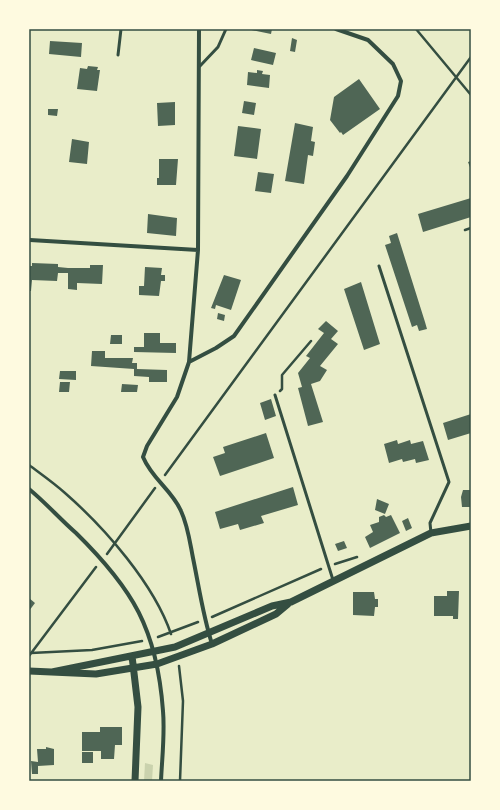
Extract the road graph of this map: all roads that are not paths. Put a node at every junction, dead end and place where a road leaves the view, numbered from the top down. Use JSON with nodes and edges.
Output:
{"nodes":[{"id":1,"x":121,"y":29,"type":"edge"},
{"id":2,"x":199,"y":29,"type":"edge"},
{"id":3,"x":226,"y":29,"type":"edge"},
{"id":4,"x":336,"y":29,"type":"edge"},
{"id":5,"x":118,"y":55,"type":"dead end"},
{"id":6,"x":200,"y":66,"type":"junction"},
{"id":7,"x":30,"y":240,"type":"dead end"},
{"id":8,"x":198,"y":250,"type":"junction"},
{"id":9,"x":379,"y":266,"type":"dead end"},
{"id":10,"x":189,"y":362,"type":"junction"},
{"id":11,"x":274,"y":395,"type":"road end"},
{"id":12,"x":29,"y":490,"type":"edge"},
{"id":13,"x":471,"y":526,"type":"edge"},
{"id":14,"x":431,"y":533,"type":"junction"},
{"id":15,"x":333,"y":581,"type":"junction"},
{"id":16,"x":291,"y":602,"type":"junction"},
{"id":17,"x":209,"y":633,"type":"junction"},
{"id":18,"x":212,"y":644,"type":"junction"},
{"id":19,"x":154,"y":652,"type":"junction"},
{"id":20,"x":132,"y":656,"type":"junction"},
{"id":21,"x":157,"y":664,"type":"junction"},
{"id":22,"x":134,"y":669,"type":"junction"},
{"id":23,"x":29,"y":671,"type":"edge"},
{"id":24,"x":52,"y":672,"type":"junction"},
{"id":25,"x":135,"y":781,"type":"edge"},
{"id":26,"x":161,"y":781,"type":"edge"}],
"edges":[{"from":1,"to":5,"type":"lane"},
{"from":2,"to":6,"type":"street"},
{"from":3,"to":6,"type":"lane"},
{"from":4,"to":10,"type":"street"},
{"from":6,"to":8,"type":"street"},
{"from":7,"to":8,"type":"street"},
{"from":8,"to":10,"type":"street"},
{"from":9,"to":14,"type":"lane"},
{"from":10,"to":17,"type":"street"},
{"from":11,"to":15,"type":"lane"},
{"from":12,"to":19,"type":"street"},
{"from":13,"to":14,"type":"street"},
{"from":14,"to":15,"type":"street"},
{"from":15,"to":16,"type":"street"},
{"from":16,"to":17,"type":"street"},
{"from":16,"to":18,"type":"street"},
{"from":17,"to":18,"type":"street"},
{"from":17,"to":19,"type":"street"},
{"from":18,"to":21,"type":"street"},
{"from":19,"to":20,"type":"street"},
{"from":19,"to":21,"type":"street"},
{"from":20,"to":22,"type":"street"},
{"from":20,"to":24,"type":"street"},
{"from":21,"to":22,"type":"street"},
{"from":21,"to":26,"type":"street"},
{"from":22,"to":24,"type":"street"},
{"from":22,"to":25,"type":"street"},
{"from":23,"to":24,"type":"street"}]}
